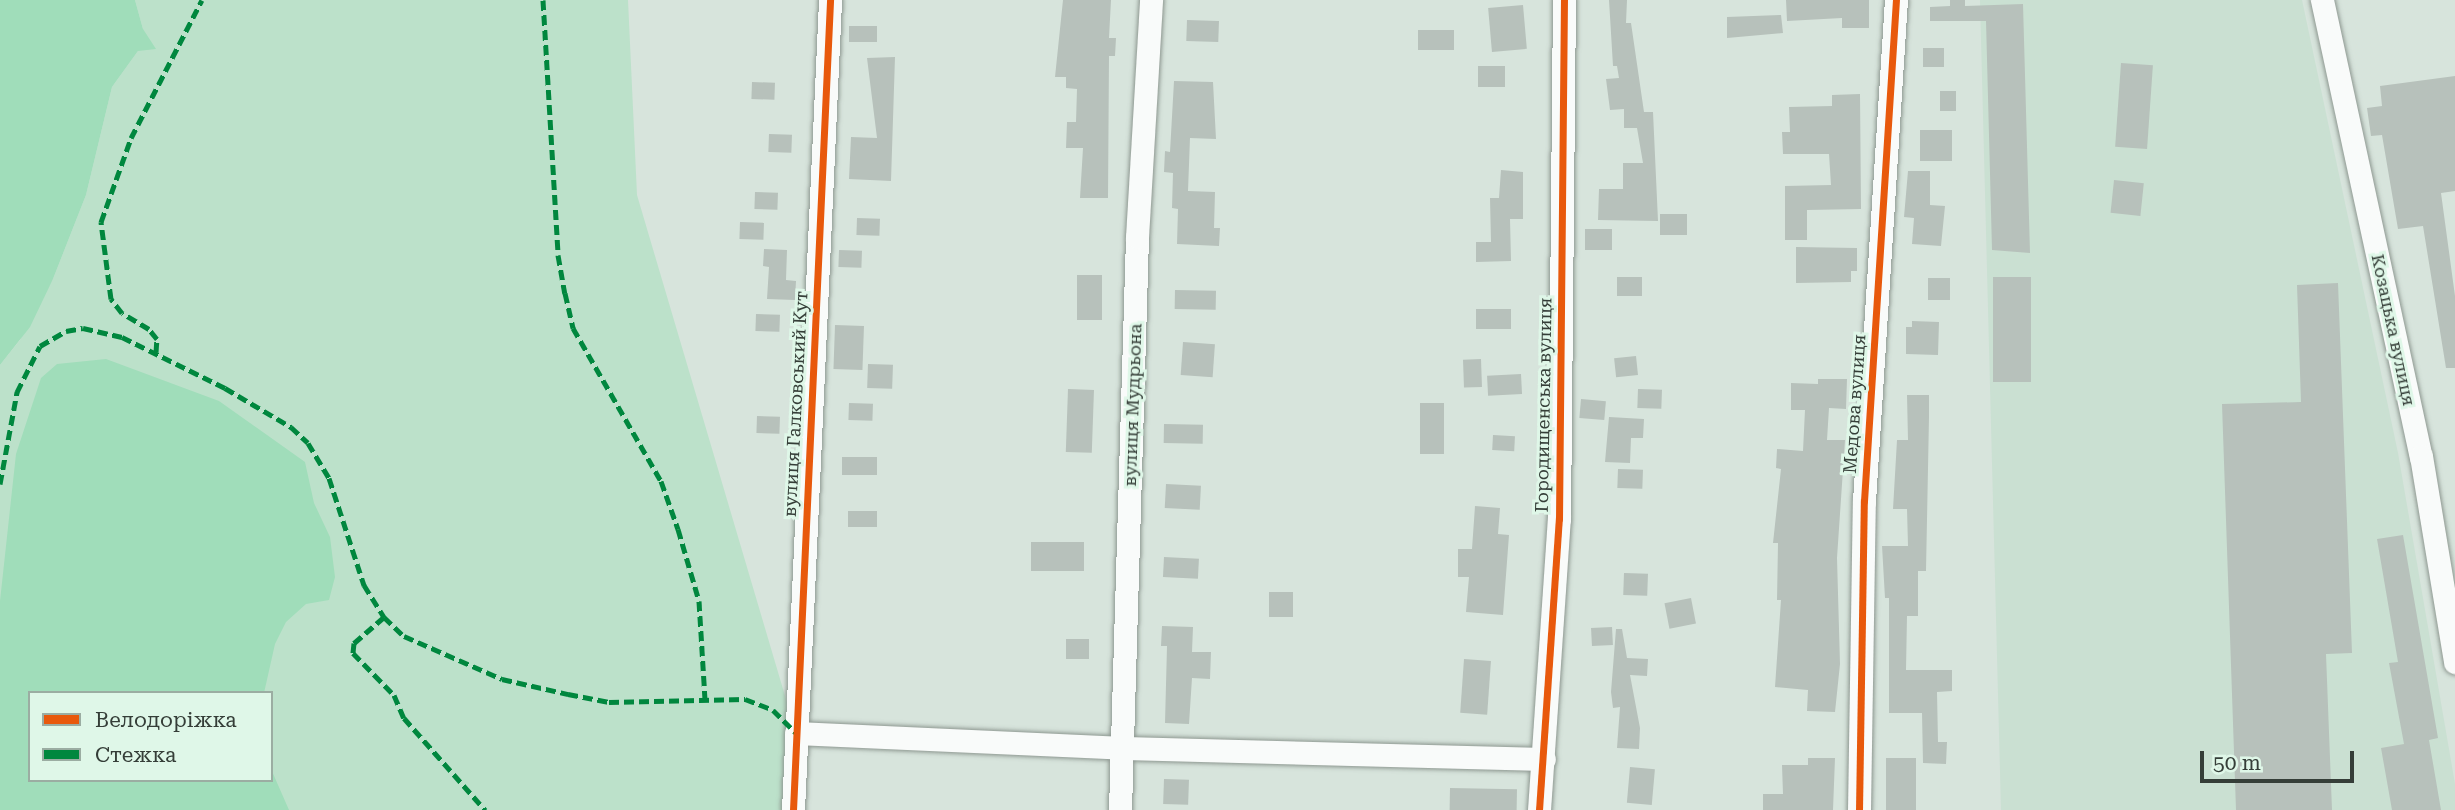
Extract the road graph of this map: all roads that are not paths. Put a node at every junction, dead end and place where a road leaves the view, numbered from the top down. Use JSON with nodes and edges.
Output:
{"nodes":[{"id":1,"x":830,"y":0,"type":"edge"},
{"id":2,"x":1152,"y":0,"type":"edge"},
{"id":3,"x":1564,"y":0,"type":"edge"},
{"id":4,"x":1896,"y":0,"type":"edge"},
{"id":5,"x":2322,"y":0,"type":"edge"},
{"id":6,"x":2455,"y":662,"type":"edge"},
{"id":7,"x":796,"y":733,"type":"junction"},
{"id":8,"x":1124,"y":748,"type":"junction"},
{"id":9,"x":1544,"y":759,"type":"junction"},
{"id":10,"x":793,"y":810,"type":"edge"},
{"id":11,"x":1120,"y":810,"type":"edge"},
{"id":12,"x":1539,"y":810,"type":"edge"},
{"id":13,"x":1859,"y":810,"type":"edge"}],
"edges":[{"from":1,"to":7,"type":"street","name":"вулиця Галковський Кут"},
{"from":2,"to":8,"type":"street","name":"вулиця Мудрьона"},
{"from":3,"to":9,"type":"street","name":"Городищенська вулиця"},
{"from":4,"to":13,"type":"street","name":"Медова вулиця"},
{"from":5,"to":6,"type":"street","name":"Козацька вулиця"},
{"from":7,"to":8,"type":"street"},
{"from":7,"to":10,"type":"street","name":"вулиця Галковський Кут"},
{"from":8,"to":9,"type":"street"},
{"from":8,"to":11,"type":"street","name":"вулиця Мудрьона"},
{"from":9,"to":12,"type":"street","name":"Городищенська вулиця"}]}
